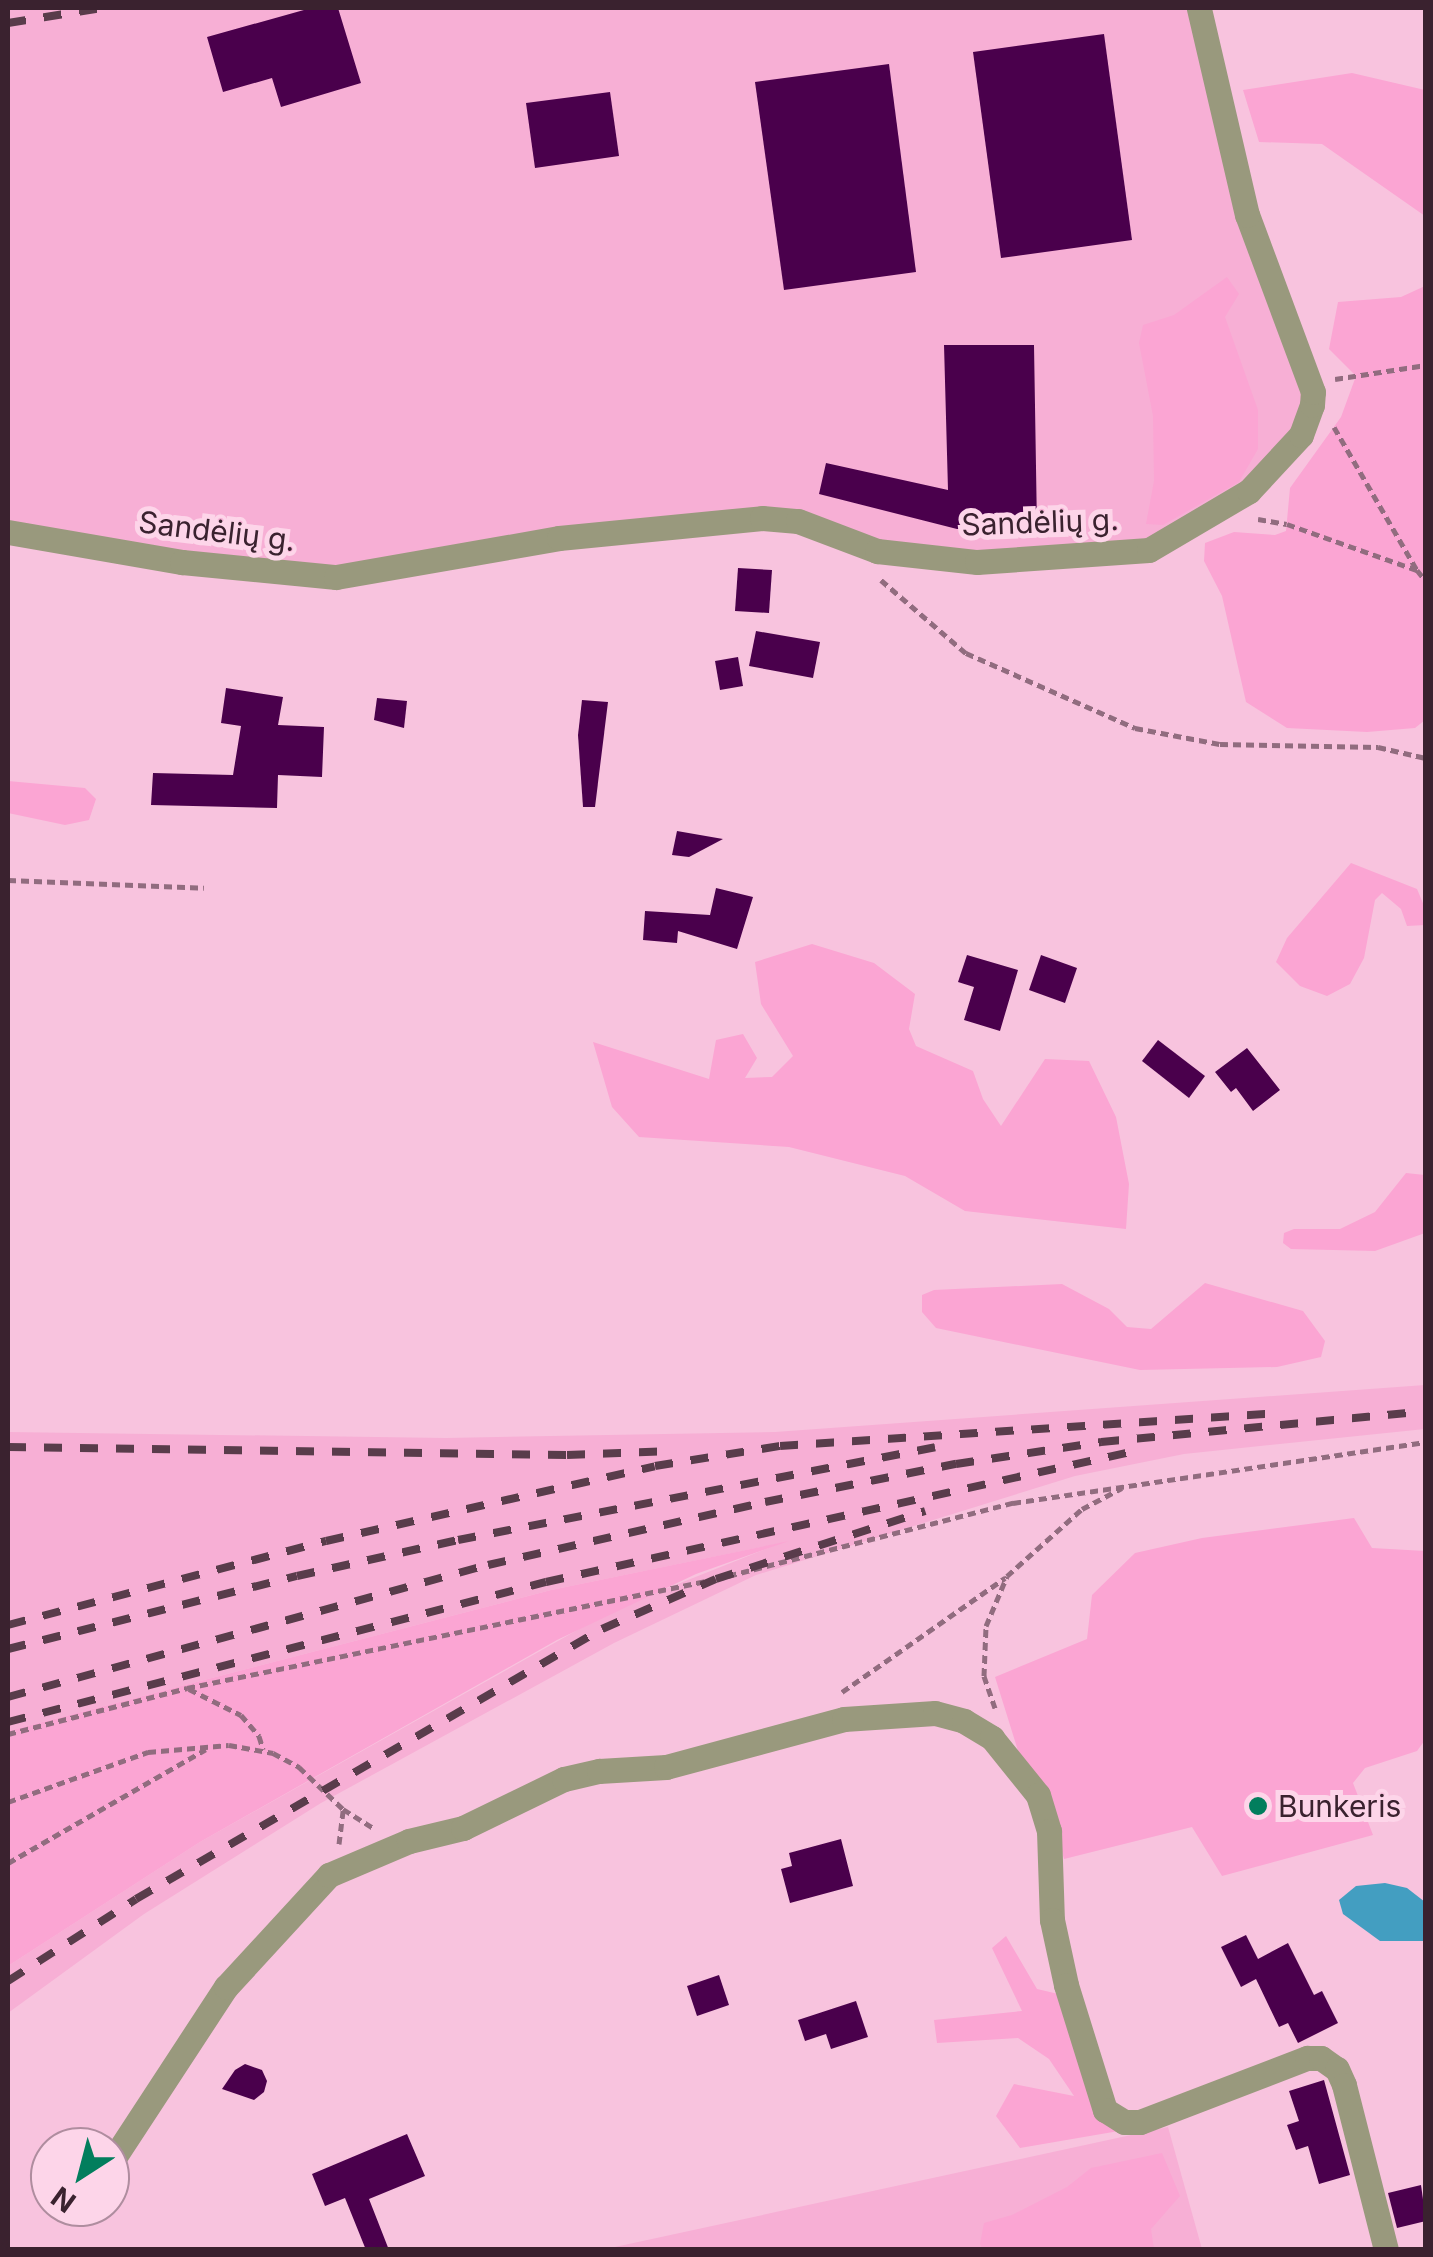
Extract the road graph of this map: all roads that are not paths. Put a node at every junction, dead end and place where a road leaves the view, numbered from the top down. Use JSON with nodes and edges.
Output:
{"nodes":[{"id":1,"x":1199,"y":8,"type":"edge"},
{"id":2,"x":8,"y":532,"type":"edge"},
{"id":3,"x":130,"y":2133,"type":"edge"},
{"id":4,"x":1386,"y":2250,"type":"edge"}],
"edges":[{"from":1,"to":2,"type":"street","name":"Sandėlių g."},
{"from":3,"to":4,"type":"street"}]}
